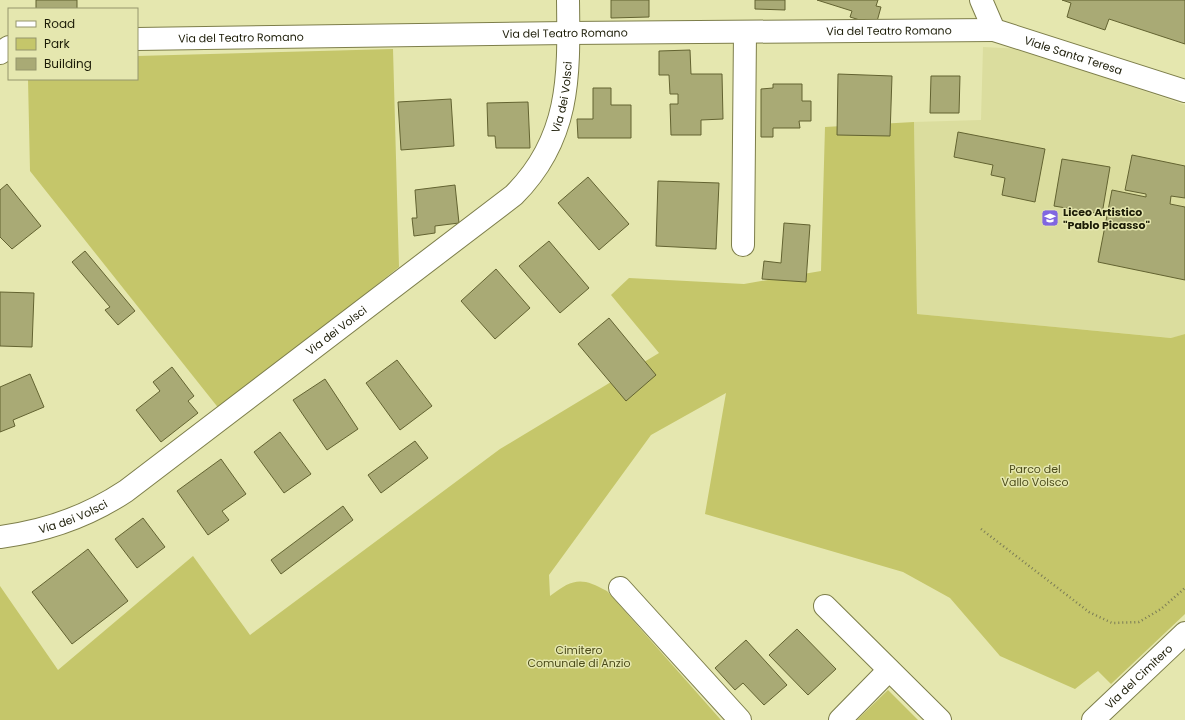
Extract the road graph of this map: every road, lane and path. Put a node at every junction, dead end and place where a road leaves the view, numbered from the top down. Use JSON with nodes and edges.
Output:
{"nodes":[{"id":1,"x":568,"y":0,"type":"edge"},
{"id":2,"x":981,"y":0,"type":"edge"},
{"id":3,"x":994,"y":30,"type":"junction"},
{"id":4,"x":745,"y":32,"type":"junction"},
{"id":5,"x":568,"y":33,"type":"junction"},
{"id":6,"x":138,"y":39,"type":"edge"},
{"id":7,"x":8,"y":47,"type":"edge"},
{"id":8,"x":0,"y":53,"type":"edge"},
{"id":9,"x":1185,"y":90,"type":"edge"},
{"id":10,"x":743,"y":245,"type":"dead end"},
{"id":11,"x":981,"y":529,"type":"dead end"},
{"id":12,"x":0,"y":537,"type":"edge"},
{"id":13,"x":620,"y":588,"type":"dead end"},
{"id":14,"x":1185,"y":588,"type":"edge"},
{"id":15,"x":825,"y":606,"type":"dead end"},
{"id":16,"x":1185,"y":633,"type":"edge"},
{"id":17,"x":889,"y":670,"type":"junction"},
{"id":18,"x":740,"y":720,"type":"edge"},
{"id":19,"x":840,"y":720,"type":"edge"},
{"id":20,"x":940,"y":720,"type":"edge"},
{"id":21,"x":1093,"y":720,"type":"edge"}],
"edges":[{"from":1,"to":5,"type":"street","name":"Via dei Volsci"},
{"from":2,"to":3,"type":"street"},
{"from":3,"to":4,"type":"street","name":"Via del Teatro Romano"},
{"from":3,"to":9,"type":"street","name":"Viale Santa Teresa"},
{"from":4,"to":5,"type":"street","name":"Via del Teatro Romano"},
{"from":4,"to":10,"type":"street"},
{"from":5,"to":6,"type":"street","name":"Via del Teatro Romano"},
{"from":5,"to":12,"type":"street","name":"Via dei Volsci"},
{"from":7,"to":8,"type":"street"},
{"from":11,"to":14,"type":"path"},
{"from":13,"to":18,"type":"street"},
{"from":15,"to":17,"type":"street"},
{"from":16,"to":21,"type":"street","name":"Via del Cimitero"},
{"from":17,"to":19,"type":"street"},
{"from":17,"to":20,"type":"street"}]}
